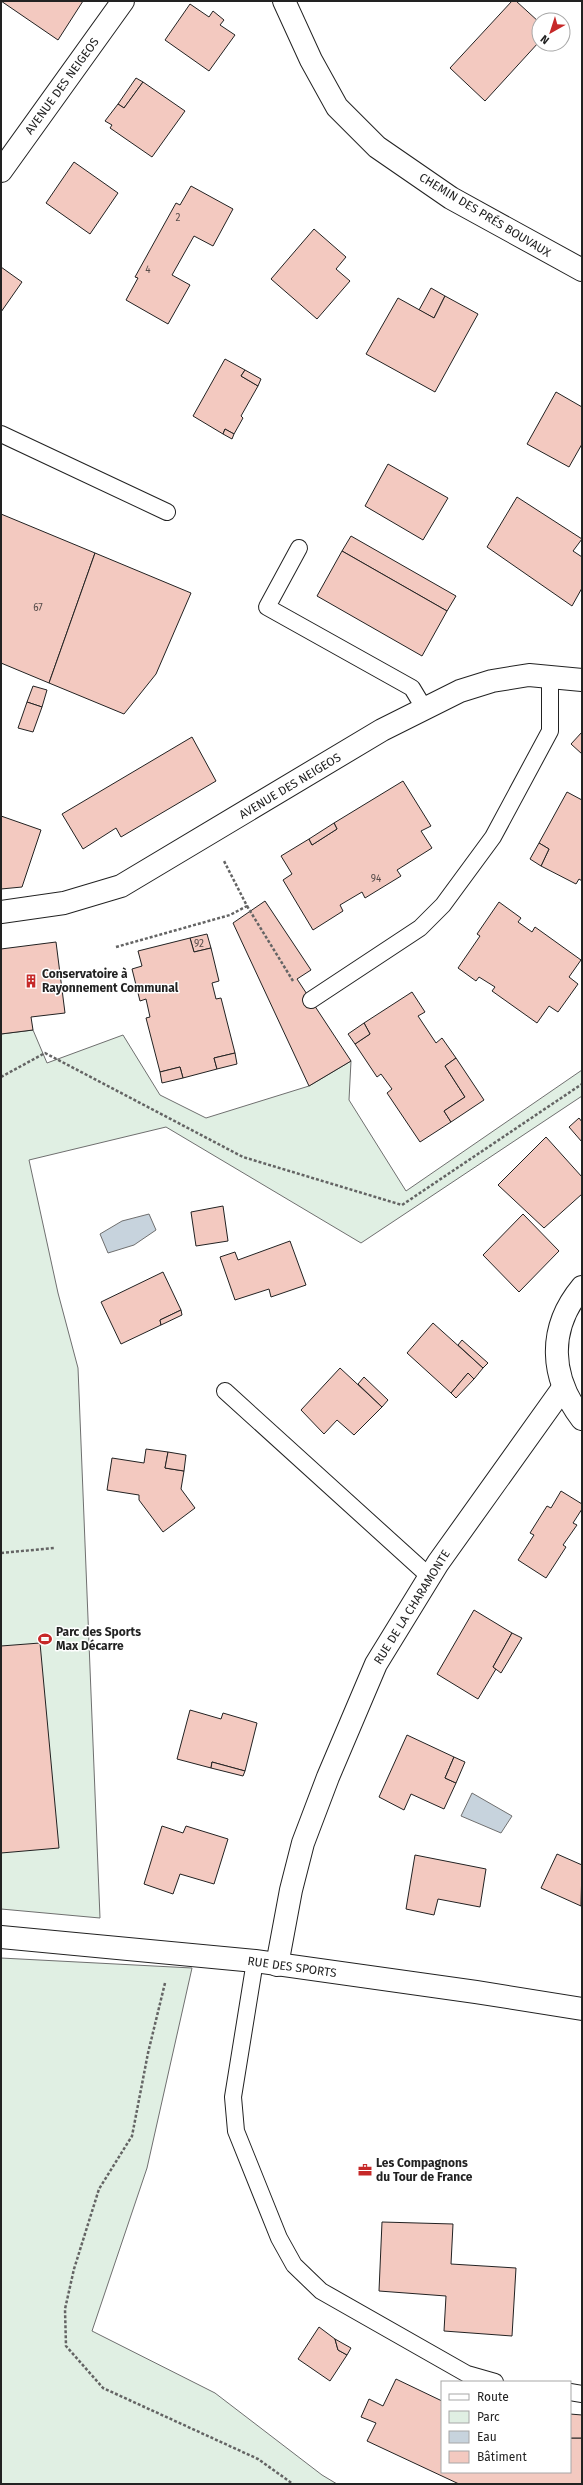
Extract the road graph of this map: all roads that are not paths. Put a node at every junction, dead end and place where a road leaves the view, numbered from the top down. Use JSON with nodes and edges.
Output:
{"nodes":[{"id":1,"x":122,"y":1,"type":"edge"},
{"id":2,"x":284,"y":1,"type":"edge"},
{"id":3,"x":1,"y":171,"type":"edge"},
{"id":4,"x":582,"y":270,"type":"edge"},
{"id":5,"x":1,"y":434,"type":"edge"},
{"id":6,"x":167,"y":512,"type":"dead end"},
{"id":7,"x":299,"y":548,"type":"dead end"},
{"id":8,"x":550,"y":676,"type":"junction"},
{"id":9,"x":582,"y":680,"type":"edge"},
{"id":10,"x":424,"y":708,"type":"junction"},
{"id":11,"x":1,"y":912,"type":"edge"},
{"id":12,"x":311,"y":1000,"type":"dead end"},
{"id":13,"x":582,"y":1287,"type":"edge"},
{"id":14,"x":563,"y":1388,"type":"junction"},
{"id":15,"x":225,"y":1391,"type":"dead end"},
{"id":16,"x":582,"y":1420,"type":"edge"},
{"id":17,"x":429,"y":1576,"type":"junction"},
{"id":18,"x":1,"y":1937,"type":"edge"},
{"id":19,"x":255,"y":1961,"type":"junction"},
{"id":20,"x":276,"y":1965,"type":"junction"},
{"id":21,"x":582,"y":2009,"type":"edge"},
{"id":22,"x":492,"y":2381,"type":"edge"},
{"id":23,"x":571,"y":2392,"type":"edge"},
{"id":24,"x":582,"y":2394,"type":"edge"}],
"edges":[{"from":1,"to":3,"type":"street","name":"AVENUE DES NEIGEOS"},
{"from":2,"to":4,"type":"street","name":"CHEMIN DES PRÉS BOUVAUX"},
{"from":5,"to":6,"type":"lane"},
{"from":7,"to":10,"type":"lane"},
{"from":8,"to":9,"type":"street","name":"AVENUE DES NEIGEOS"},
{"from":8,"to":10,"type":"street","name":"AVENUE DES NEIGEOS"},
{"from":8,"to":12,"type":"lane"},
{"from":10,"to":11,"type":"street","name":"AVENUE DES NEIGEOS"},
{"from":13,"to":14,"type":"street"},
{"from":14,"to":16,"type":"street"},
{"from":14,"to":17,"type":"street","name":"RUE DE LA CHARAMONTE"},
{"from":15,"to":17,"type":"lane"},
{"from":17,"to":20,"type":"street","name":"RUE DE LA CHARAMONTE"},
{"from":18,"to":19,"type":"street","name":"RUE DES SPORTS"},
{"from":19,"to":20,"type":"street","name":"RUE DES SPORTS"},
{"from":19,"to":22,"type":"lane"},
{"from":20,"to":21,"type":"street","name":"RUE DES SPORTS"},
{"from":23,"to":24,"type":"lane"}]}
